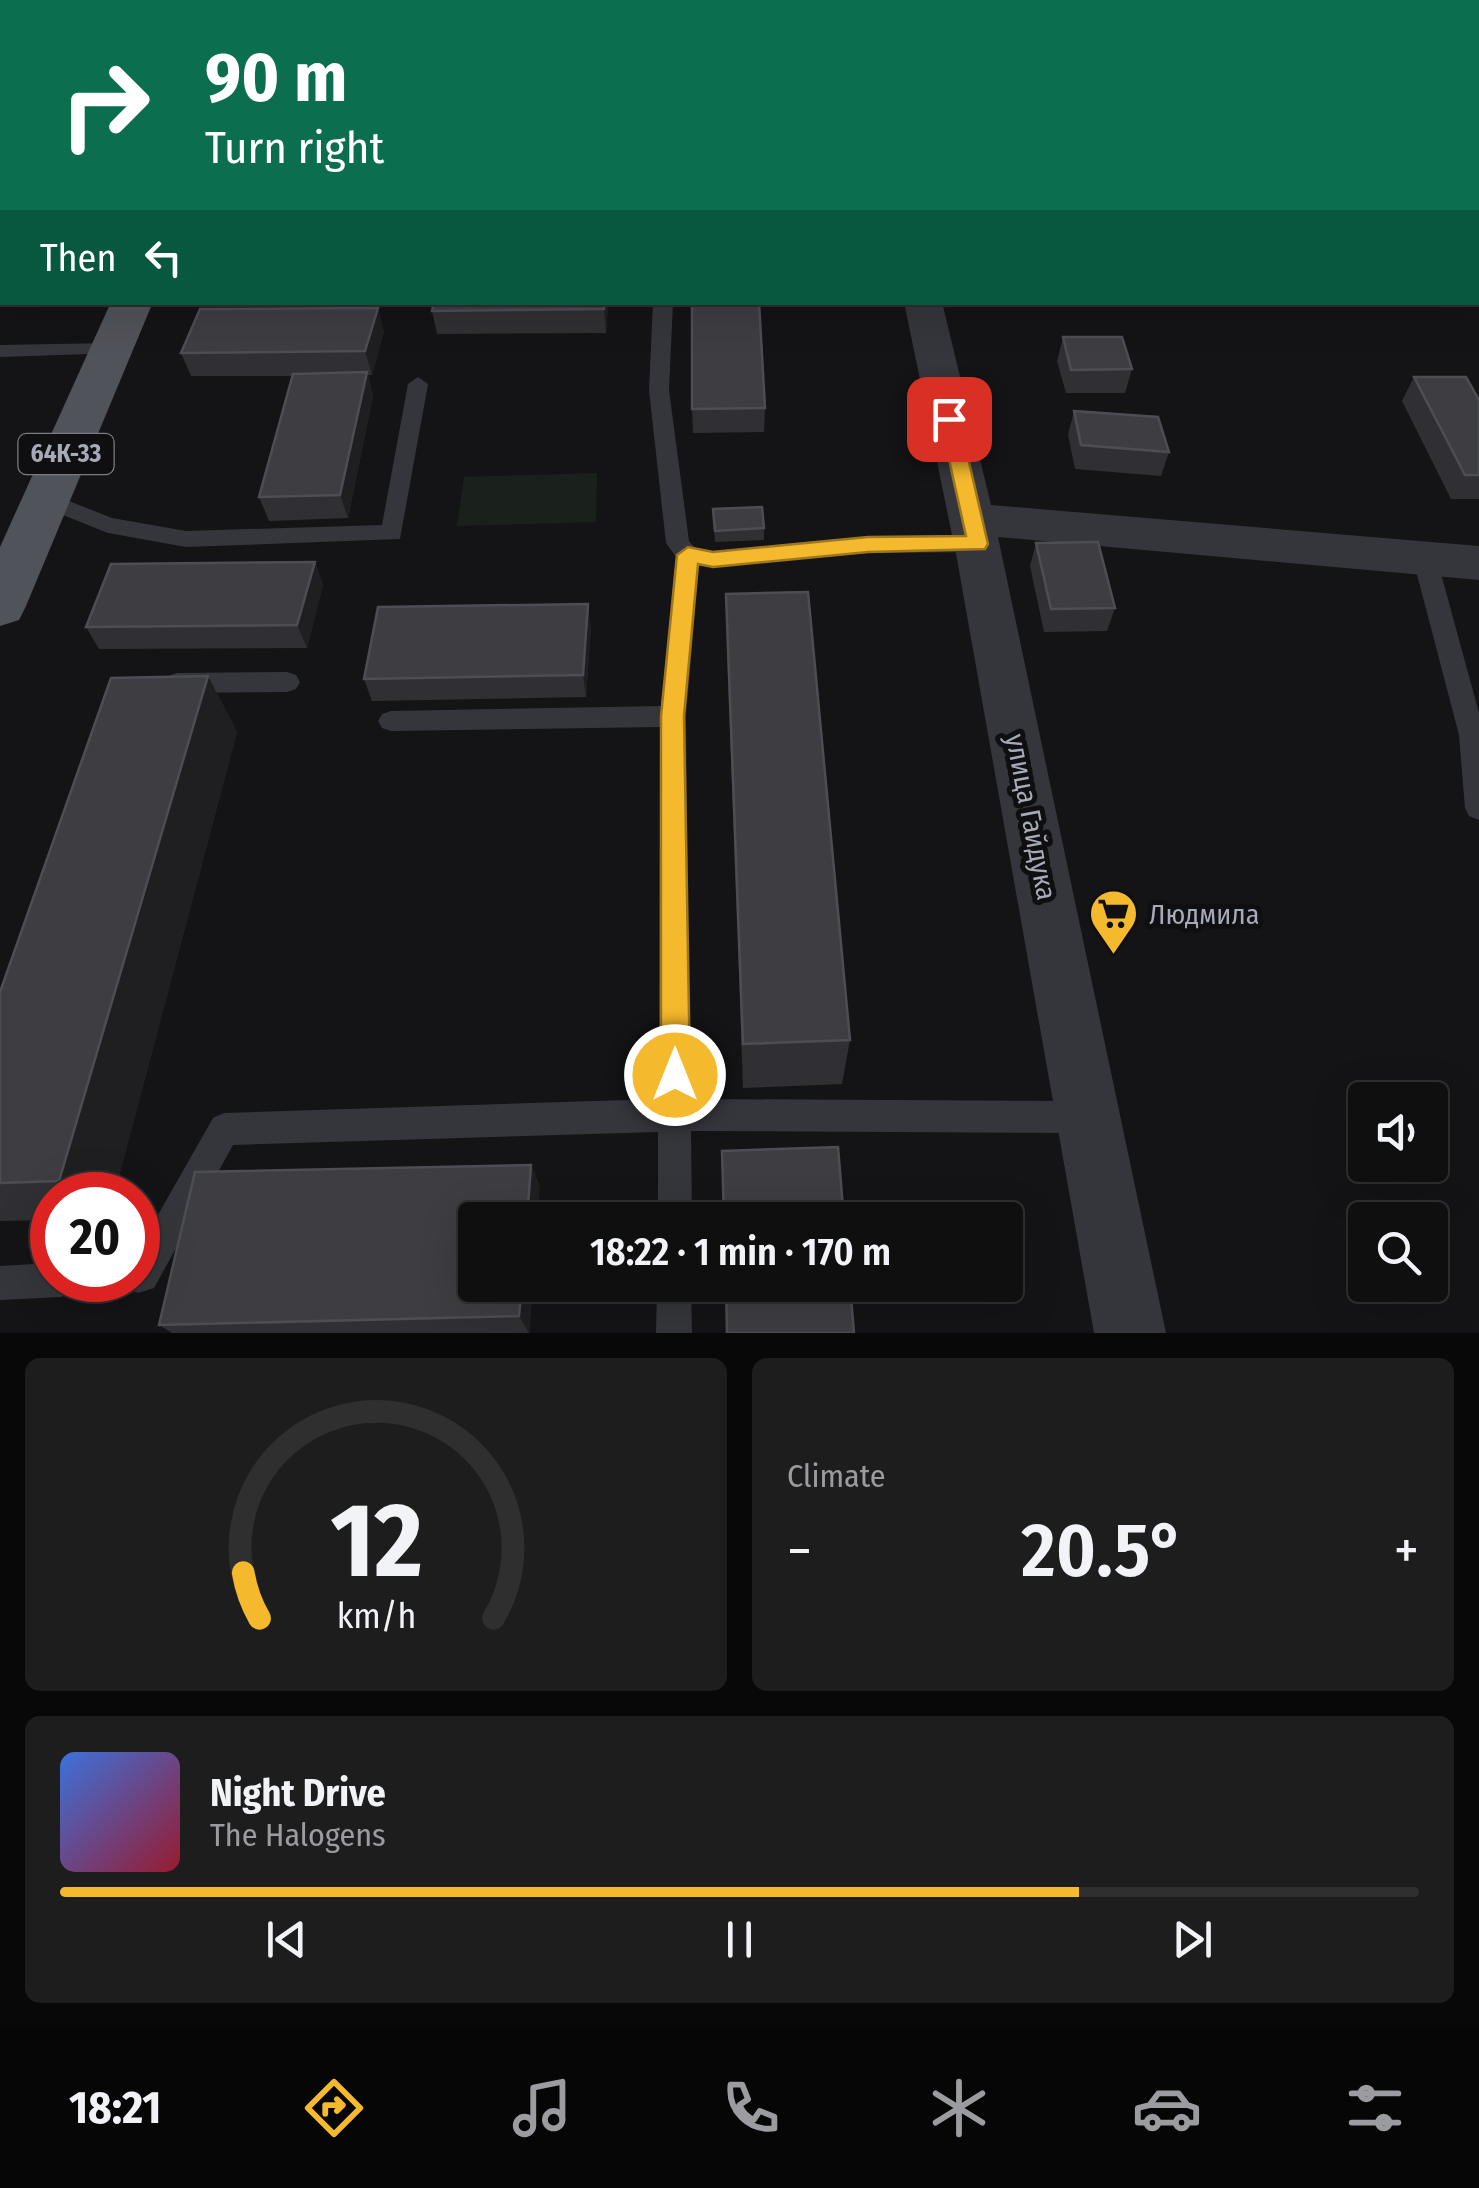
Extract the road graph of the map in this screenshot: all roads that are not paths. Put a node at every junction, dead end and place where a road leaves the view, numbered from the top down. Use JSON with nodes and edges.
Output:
{"nodes":[{"id":1,"x":131,"y":305,"type":"edge"},
{"id":2,"x":663,"y":305,"type":"edge"},
{"id":3,"x":924,"y":305,"type":"edge"},
{"id":4,"x":111,"y":349,"type":"junction"},
{"id":5,"x":0,"y":351,"type":"edge"},
{"id":6,"x":418,"y":384,"type":"dead end"},
{"id":7,"x":46,"y":500,"type":"junction"},
{"id":8,"x":976,"y":531,"type":"junction"},
{"id":9,"x":688,"y":555,"type":"junction"},
{"id":10,"x":1425,"y":559,"type":"junction"},
{"id":11,"x":1479,"y":563,"type":"edge"},
{"id":12,"x":0,"y":606,"type":"edge"},
{"id":13,"x":287,"y":682,"type":"dead end"},
{"id":14,"x":144,"y":683,"type":"edge"},
{"id":15,"x":673,"y":716,"type":"junction"},
{"id":16,"x":1474,"y":721,"type":"edge"},
{"id":17,"x":391,"y":722,"type":"dead end"},
{"id":18,"x":1479,"y":808,"type":"edge"},
{"id":19,"x":676,"y":1115,"type":"junction"},
{"id":20,"x":1083,"y":1117,"type":"junction"},
{"id":21,"x":675,"y":1202,"type":"edge"},
{"id":22,"x":160,"y":1244,"type":"edge"},
{"id":23,"x":30,"y":1282,"type":"edge"},
{"id":24,"x":0,"y":1283,"type":"edge"},
{"id":25,"x":674,"y":1302,"type":"edge"},
{"id":26,"x":674,"y":1333,"type":"edge"},
{"id":27,"x":1130,"y":1333,"type":"edge"}],
"edges":[{"from":1,"to":4,"type":"main road","number":"64К-33"},
{"from":2,"to":9,"type":"lane"},
{"from":3,"to":8,"type":"street","name":"улица Гайдука"},
{"from":4,"to":5,"type":"lane"},
{"from":4,"to":7,"type":"main road","number":"64К-33"},
{"from":6,"to":7,"type":"lane"},
{"from":7,"to":12,"type":"main road","number":"64К-33"},
{"from":8,"to":9,"type":"lane"},
{"from":8,"to":10,"type":"street"},
{"from":8,"to":20,"type":"street","name":"улица Гайдука"},
{"from":9,"to":15,"type":"lane"},
{"from":10,"to":11,"type":"street"},
{"from":10,"to":16,"type":"lane"},
{"from":13,"to":14,"type":"lane"},
{"from":15,"to":17,"type":"lane"},
{"from":15,"to":19,"type":"lane"},
{"from":16,"to":18,"type":"lane"},
{"from":19,"to":20,"type":"lane"},
{"from":19,"to":21,"type":"lane"},
{"from":19,"to":22,"type":"lane"},
{"from":20,"to":27,"type":"street","name":"улица Гайдука"},
{"from":23,"to":24,"type":"lane"},
{"from":25,"to":26,"type":"lane"}]}
